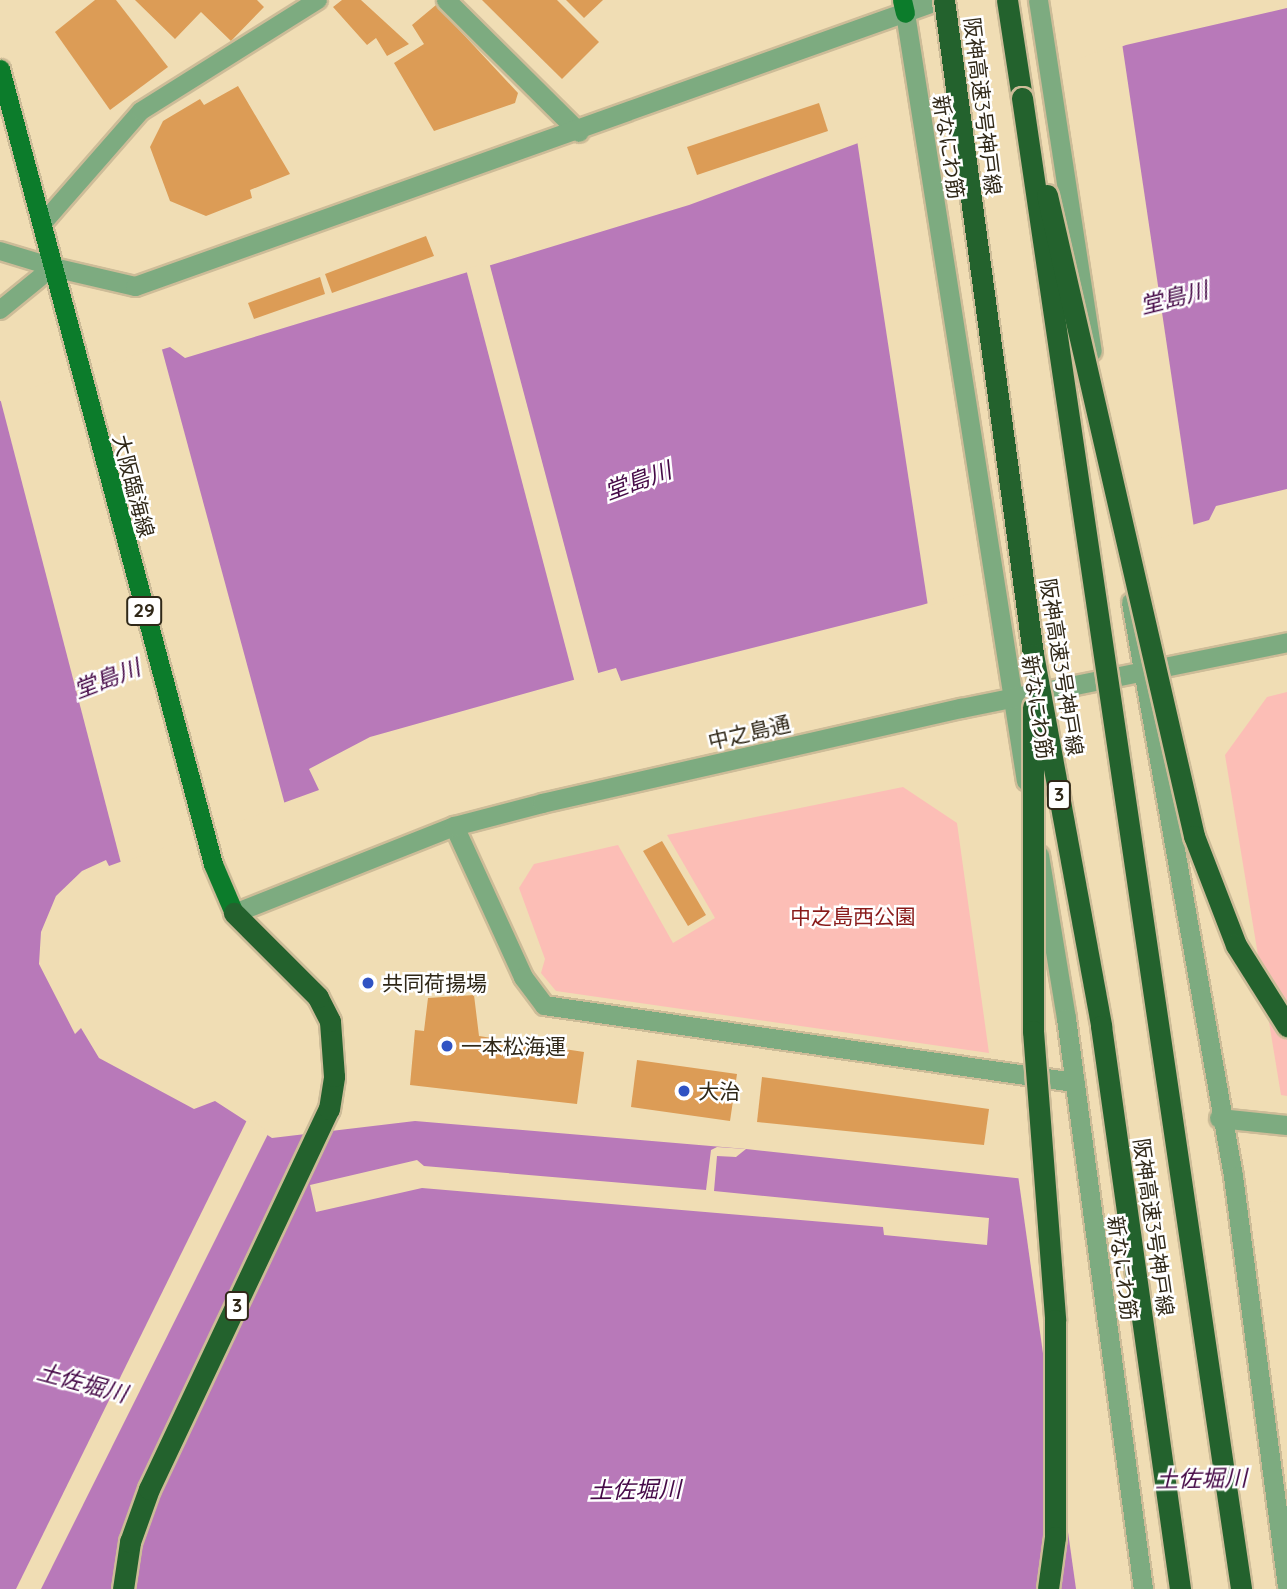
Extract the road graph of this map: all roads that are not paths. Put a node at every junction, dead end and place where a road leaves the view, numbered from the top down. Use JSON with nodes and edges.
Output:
{"nodes":[{"id":1,"x":318,"y":0,"type":"edge"},
{"id":2,"x":446,"y":0,"type":"edge"},
{"id":3,"x":942,"y":0,"type":"edge"},
{"id":4,"x":1007,"y":0,"type":"edge"},
{"id":5,"x":1038,"y":0,"type":"edge"},
{"id":6,"x":903,"y":6,"type":"edge"},
{"id":7,"x":0,"y":69,"type":"edge"},
{"id":8,"x":1022,"y":98,"type":"junction"},
{"id":9,"x":579,"y":132,"type":"junction"},
{"id":10,"x":43,"y":223,"type":"junction"},
{"id":11,"x":0,"y":251,"type":"edge"},
{"id":12,"x":53,"y":267,"type":"junction"},
{"id":13,"x":0,"y":310,"type":"edge"},
{"id":14,"x":1287,"y":642,"type":"edge"},
{"id":15,"x":1033,"y":654,"type":"junction"},
{"id":16,"x":1143,"y":673,"type":"junction"},
{"id":17,"x":1013,"y":698,"type":"junction"},
{"id":18,"x":454,"y":826,"type":"junction"},
{"id":19,"x":234,"y":913,"type":"junction"},
{"id":20,"x":1287,"y":1026,"type":"edge"},
{"id":21,"x":1074,"y":1082,"type":"junction"},
{"id":22,"x":1219,"y":1118,"type":"junction"},
{"id":23,"x":1287,"y":1125,"type":"edge"},
{"id":24,"x":1287,"y":1585,"type":"edge"},
{"id":25,"x":123,"y":1589,"type":"edge"},
{"id":26,"x":1048,"y":1589,"type":"edge"},
{"id":27,"x":1143,"y":1589,"type":"edge"},
{"id":28,"x":1180,"y":1589,"type":"edge"},
{"id":29,"x":1241,"y":1589,"type":"edge"}],
"edges":[{"from":1,"to":10,"type":"lane"},
{"from":2,"to":9,"type":"street"},
{"from":3,"to":6,"type":"street"},
{"from":3,"to":15,"type":"highway","name":"阪神高速3号神戸線","number":"3","bridge":true},
{"from":4,"to":8,"type":"highway","name":"阪神高速3号神戸線"},
{"from":5,"to":16,"type":"street","bridge":true},
{"from":6,"to":9,"type":"street"},
{"from":6,"to":17,"type":"street","name":"新なにわ筋"},
{"from":7,"to":10,"type":"main road","name":"大阪臨海線","number":"29"},
{"from":8,"to":20,"type":"highway","bridge":true},
{"from":8,"to":29,"type":"highway","name":"阪神高速3号神戸線","bridge":true},
{"from":9,"to":12,"type":"street"},
{"from":10,"to":12,"type":"main road","name":"大阪臨海線","number":"29"},
{"from":11,"to":12,"type":"lane"},
{"from":12,"to":13,"type":"lane"},
{"from":12,"to":19,"type":"main road","name":"大阪臨海線","number":"29"},
{"from":14,"to":16,"type":"street","name":"中之島通"},
{"from":15,"to":26,"type":"highway","number":"3","bridge":true},
{"from":15,"to":28,"type":"highway","name":"阪神高速3号神戸線","number":"3","bridge":true},
{"from":16,"to":17,"type":"street","name":"中之島通"},
{"from":16,"to":22,"type":"street"},
{"from":17,"to":18,"type":"street","name":"中之島通"},
{"from":17,"to":21,"type":"street","name":"新なにわ筋"},
{"from":18,"to":19,"type":"street","name":"中之島通"},
{"from":18,"to":21,"type":"street"},
{"from":19,"to":25,"type":"highway","number":"3"},
{"from":21,"to":27,"type":"street","name":"新なにわ筋"},
{"from":22,"to":23,"type":"street"},
{"from":22,"to":24,"type":"street"}]}
